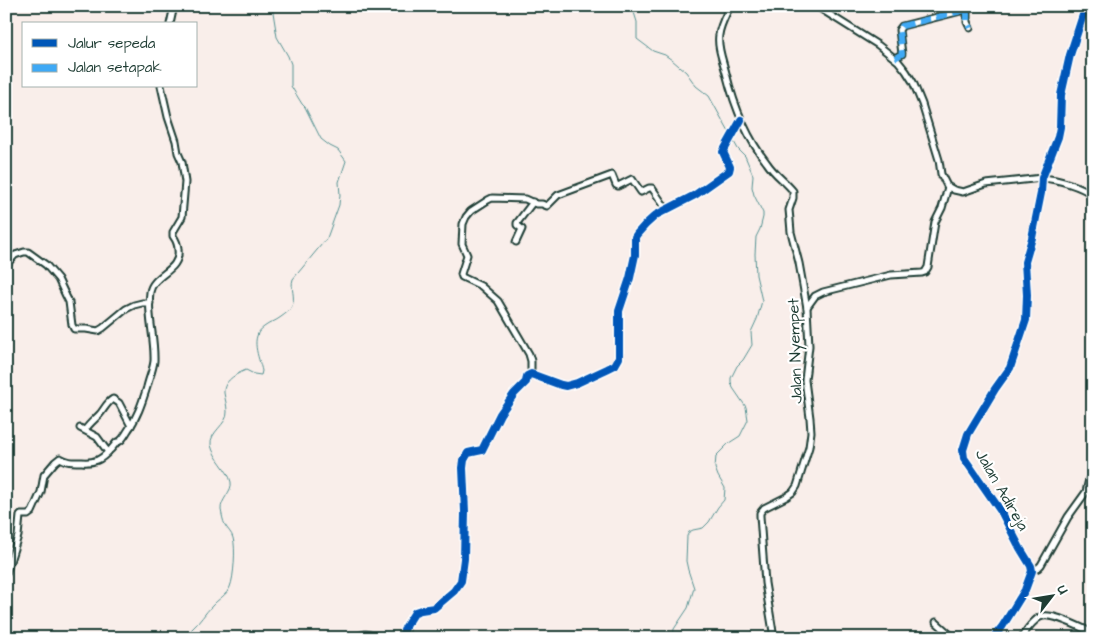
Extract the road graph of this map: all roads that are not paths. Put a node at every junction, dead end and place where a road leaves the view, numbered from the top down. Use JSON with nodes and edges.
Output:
{"nodes":[{"id":1,"x":174,"y":6,"type":"edge"},
{"id":2,"x":730,"y":6,"type":"edge"},
{"id":3,"x":816,"y":6,"type":"edge"},
{"id":4,"x":1087,"y":6,"type":"edge"},
{"id":5,"x":968,"y":7,"type":"edge"},
{"id":6,"x":170,"y":22,"type":"edge"},
{"id":7,"x":970,"y":28,"type":"dead end"},
{"id":8,"x":895,"y":58,"type":"junction"},
{"id":9,"x":161,"y":88,"type":"edge"},
{"id":10,"x":741,"y":120,"type":"junction"},
{"id":11,"x":1042,"y":178,"type":"junction"},
{"id":12,"x":948,"y":187,"type":"junction"},
{"id":13,"x":1093,"y":195,"type":"edge"},
{"id":14,"x":533,"y":202,"type":"junction"},
{"id":15,"x":667,"y":210,"type":"junction"},
{"id":16,"x":516,"y":242,"type":"dead end"},
{"id":17,"x":6,"y":265,"type":"edge"},
{"id":18,"x":150,"y":303,"type":"junction"},
{"id":19,"x":807,"y":308,"type":"junction"},
{"id":20,"x":531,"y":374,"type":"junction"},
{"id":21,"x":131,"y":426,"type":"junction"},
{"id":22,"x":108,"y":452,"type":"junction"},
{"id":23,"x":1093,"y":474,"type":"edge"},
{"id":24,"x":1032,"y":571,"type":"junction"},
{"id":25,"x":6,"y":574,"type":"edge"},
{"id":26,"x":936,"y":622,"type":"dead end"},
{"id":27,"x":406,"y":626,"type":"junction"},
{"id":28,"x":1093,"y":633,"type":"edge"},
{"id":29,"x":355,"y":638,"type":"edge"},
{"id":30,"x":375,"y":638,"type":"edge"},
{"id":31,"x":401,"y":638,"type":"edge"},
{"id":32,"x":406,"y":638,"type":"edge"},
{"id":33,"x":774,"y":638,"type":"edge"},
{"id":34,"x":954,"y":638,"type":"edge"},
{"id":35,"x":993,"y":638,"type":"edge"},
{"id":36,"x":1021,"y":638,"type":"edge"}],
"edges":[{"from":1,"to":6,"type":"street"},
{"from":2,"to":10,"type":"street","name":"Jalan Nyempet"},
{"from":3,"to":8,"type":"street"},
{"from":4,"to":11,"type":"street"},
{"from":5,"to":7,"type":"street"},
{"from":5,"to":8,"type":"street"},
{"from":8,"to":12,"type":"street"},
{"from":9,"to":18,"type":"street"},
{"from":10,"to":15,"type":"street"},
{"from":10,"to":19,"type":"street","name":"Jalan Nyempet"},
{"from":11,"to":12,"type":"street"},
{"from":11,"to":13,"type":"street"},
{"from":11,"to":24,"type":"street","name":"Jalan Adireja"},
{"from":12,"to":19,"type":"street"},
{"from":14,"to":15,"type":"street"},
{"from":14,"to":16,"type":"street"},
{"from":14,"to":20,"type":"street"},
{"from":15,"to":20,"type":"street"},
{"from":17,"to":18,"type":"street"},
{"from":18,"to":21,"type":"street"},
{"from":19,"to":33,"type":"street","name":"Jalan Nyempet"},
{"from":20,"to":27,"type":"street"},
{"from":21,"to":22,"type":"street"},
{"from":21,"to":22,"type":"street"},
{"from":22,"to":25,"type":"street"},
{"from":23,"to":24,"type":"street"},
{"from":24,"to":35,"type":"street"},
{"from":26,"to":34,"type":"street"},
{"from":27,"to":31,"type":"street"},
{"from":27,"to":32,"type":"street"},
{"from":28,"to":36,"type":"street"},
{"from":29,"to":30,"type":"street"}]}
